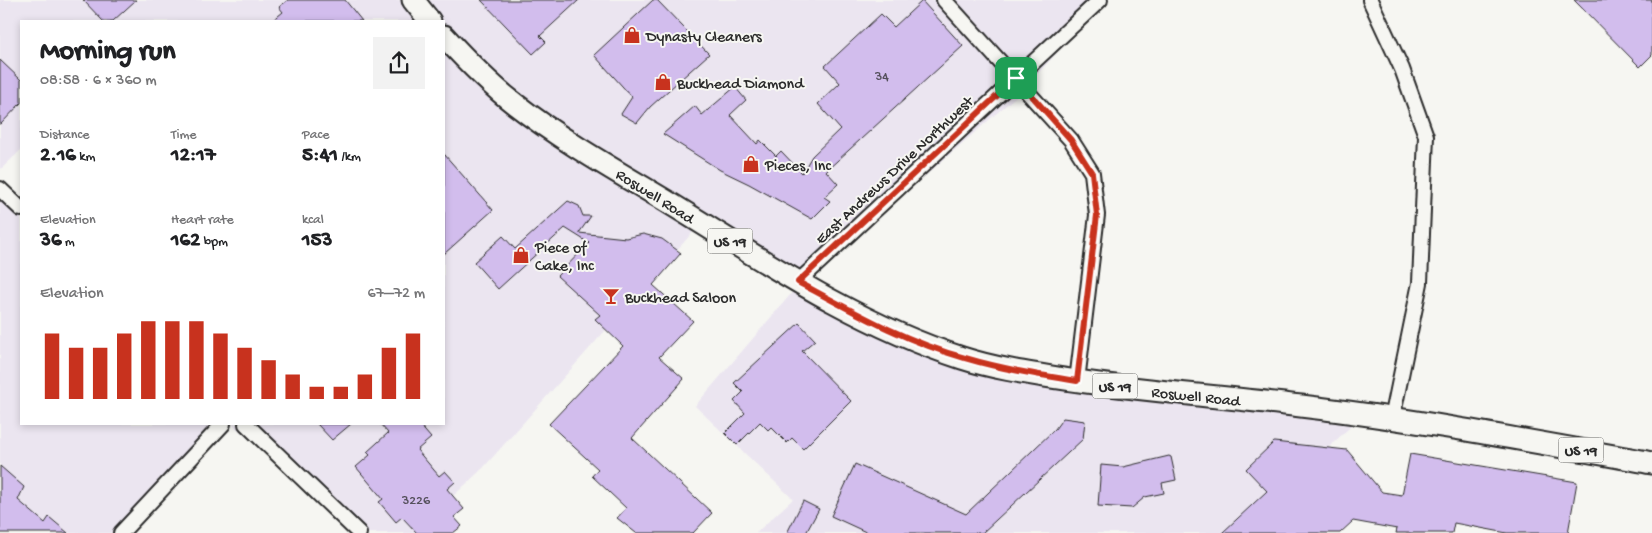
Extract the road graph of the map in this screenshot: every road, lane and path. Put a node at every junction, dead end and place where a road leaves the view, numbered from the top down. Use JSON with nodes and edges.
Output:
{"nodes":[{"id":1,"x":414,"y":0,"type":"edge"},
{"id":2,"x":944,"y":0,"type":"edge"},
{"id":3,"x":1100,"y":0,"type":"edge"},
{"id":4,"x":1370,"y":0,"type":"edge"},
{"id":5,"x":429,"y":20,"type":"edge"},
{"id":6,"x":445,"y":37,"type":"edge"},
{"id":7,"x":1016,"y":78,"type":"junction"},
{"id":8,"x":0,"y":189,"type":"edge"},
{"id":9,"x":20,"y":208,"type":"edge"},
{"id":10,"x":798,"y":282,"type":"junction"},
{"id":11,"x":1077,"y":381,"type":"junction"},
{"id":12,"x":1392,"y":419,"type":"junction"},
{"id":13,"x":222,"y":425,"type":"edge"},
{"id":14,"x":247,"y":425,"type":"edge"},
{"id":15,"x":1652,"y":464,"type":"edge"},
{"id":16,"x":121,"y":533,"type":"edge"},
{"id":17,"x":359,"y":533,"type":"edge"}],
"edges":[{"from":1,"to":5,"type":"main road"},
{"from":2,"to":7,"type":"street"},
{"from":3,"to":7,"type":"street","name":"East Andrews Drive Northwest"},
{"from":4,"to":12,"type":"street"},
{"from":6,"to":10,"type":"main road","name":"Roswell Road","number":"US 19"},
{"from":7,"to":10,"type":"street","name":"East Andrews Drive Northwest"},
{"from":7,"to":11,"type":"street"},
{"from":8,"to":9,"type":"street"},
{"from":10,"to":11,"type":"main road","name":"Roswell Road","number":"US 19"},
{"from":11,"to":12,"type":"main road","name":"Roswell Road","number":"US 19"},
{"from":12,"to":15,"type":"main road","name":"Roswell Road","number":"US 19"},
{"from":13,"to":16,"type":"street"},
{"from":14,"to":17,"type":"street"}]}
